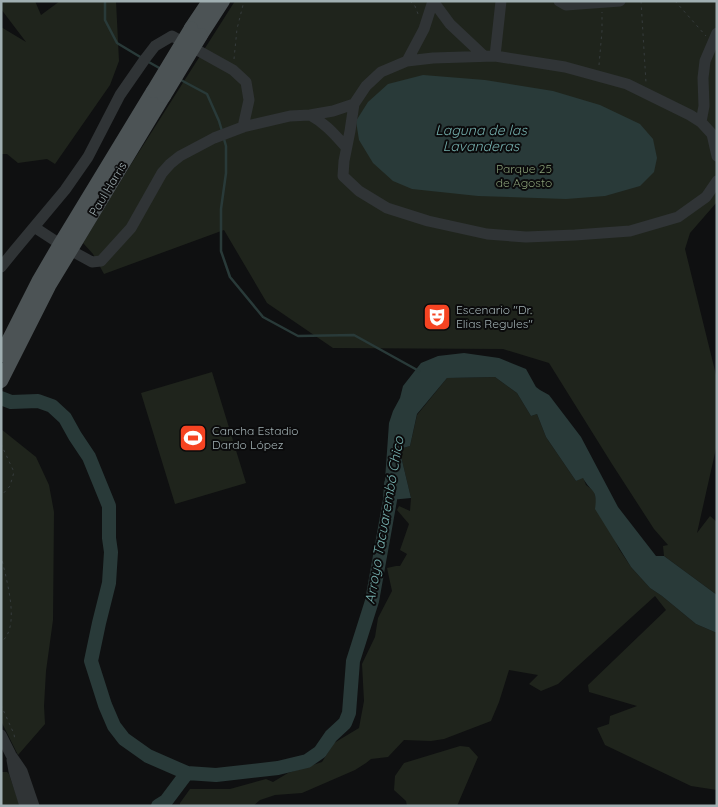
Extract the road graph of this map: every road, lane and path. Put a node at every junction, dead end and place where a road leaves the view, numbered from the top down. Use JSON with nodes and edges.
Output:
{"nodes":[{"id":1,"x":208,"y":1,"type":"edge"},
{"id":2,"x":223,"y":1,"type":"edge"},
{"id":3,"x":244,"y":1,"type":"edge"},
{"id":4,"x":410,"y":1,"type":"edge"},
{"id":5,"x":433,"y":1,"type":"edge"},
{"id":6,"x":501,"y":1,"type":"edge"},
{"id":7,"x":559,"y":1,"type":"edge"},
{"id":8,"x":620,"y":1,"type":"edge"},
{"id":9,"x":640,"y":1,"type":"edge"},
{"id":10,"x":674,"y":1,"type":"edge"},
{"id":11,"x":602,"y":2,"type":"junction"},
{"id":12,"x":418,"y":14,"type":"dead end"},
{"id":13,"x":196,"y":32,"type":"junction"},
{"id":14,"x":714,"y":38,"type":"edge"},
{"id":15,"x":489,"y":56,"type":"junction"},
{"id":16,"x":406,"y":61,"type":"junction"},
{"id":17,"x":233,"y":70,"type":"junction"},
{"id":18,"x":597,"y":76,"type":"junction"},
{"id":19,"x":647,"y":94,"type":"junction"},
{"id":20,"x":354,"y":104,"type":"junction"},
{"id":21,"x":310,"y":115,"type":"junction"},
{"id":22,"x":701,"y":122,"type":"junction"},
{"id":23,"x":238,"y":129,"type":"junction"},
{"id":24,"x":346,"y":148,"type":"junction"},
{"id":25,"x":717,"y":156,"type":"edge"},
{"id":26,"x":717,"y":181,"type":"edge"},
{"id":27,"x":34,"y":227,"type":"junction"},
{"id":28,"x":65,"y":247,"type":"junction"},
{"id":29,"x":1,"y":267,"type":"edge"},
{"id":30,"x":28,"y":315,"type":"junction"},
{"id":31,"x":1,"y":355,"type":"edge"},
{"id":32,"x":1,"y":381,"type":"edge"},
{"id":33,"x":1,"y":444,"type":"edge"},
{"id":34,"x":1,"y":496,"type":"edge"},
{"id":35,"x":1,"y":555,"type":"edge"},
{"id":36,"x":5,"y":576,"type":"junction"},
{"id":37,"x":1,"y":577,"type":"edge"},
{"id":38,"x":1,"y":642,"type":"edge"},
{"id":39,"x":1,"y":705,"type":"edge"},
{"id":40,"x":1,"y":735,"type":"edge"},
{"id":41,"x":12,"y":756,"type":"junction"},
{"id":42,"x":1,"y":766,"type":"edge"},
{"id":43,"x":25,"y":806,"type":"edge"},
{"id":44,"x":34,"y":806,"type":"edge"}],
"edges":[{"from":1,"to":13,"type":"main road","name":"Paul Harris"},
{"from":2,"to":13,"type":"main road","name":"Paul Harris"},
{"from":3,"to":17,"type":"path"},
{"from":4,"to":12,"type":"path"},
{"from":5,"to":15,"type":"street"},
{"from":5,"to":16,"type":"street"},
{"from":6,"to":15,"type":"street"},
{"from":7,"to":11,"type":"street"},
{"from":8,"to":11,"type":"street"},
{"from":9,"to":19,"type":"path"},
{"from":10,"to":14,"type":"path"},
{"from":11,"to":18,"type":"path"},
{"from":13,"to":28,"type":"main road","name":"Paul Harris","bridge":true},
{"from":14,"to":22,"type":"street"},
{"from":15,"to":16,"type":"street"},
{"from":15,"to":18,"type":"street"},
{"from":16,"to":20,"type":"street"},
{"from":17,"to":23,"type":"street"},
{"from":17,"to":27,"type":"street"},
{"from":18,"to":19,"type":"street"},
{"from":19,"to":22,"type":"street"},
{"from":20,"to":21,"type":"street"},
{"from":20,"to":24,"type":"street"},
{"from":21,"to":23,"type":"street"},
{"from":21,"to":24,"type":"street"},
{"from":22,"to":25,"type":"street"},
{"from":23,"to":28,"type":"street"},
{"from":24,"to":26,"type":"street"},
{"from":27,"to":28,"type":"street"},
{"from":27,"to":29,"type":"street"},
{"from":28,"to":30,"type":"main road","name":"Paul Harris"},
{"from":30,"to":31,"type":"main road","name":"Paul Harris"},
{"from":30,"to":32,"type":"main road","name":"Paul Harris"},
{"from":33,"to":34,"type":"path"},
{"from":35,"to":36,"type":"path"},
{"from":36,"to":37,"type":"path"},
{"from":36,"to":38,"type":"path"},
{"from":39,"to":41,"type":"path"},
{"from":40,"to":41,"type":"street"},
{"from":41,"to":42,"type":"street"},
{"from":41,"to":43,"type":"street"},
{"from":41,"to":44,"type":"street"}]}
